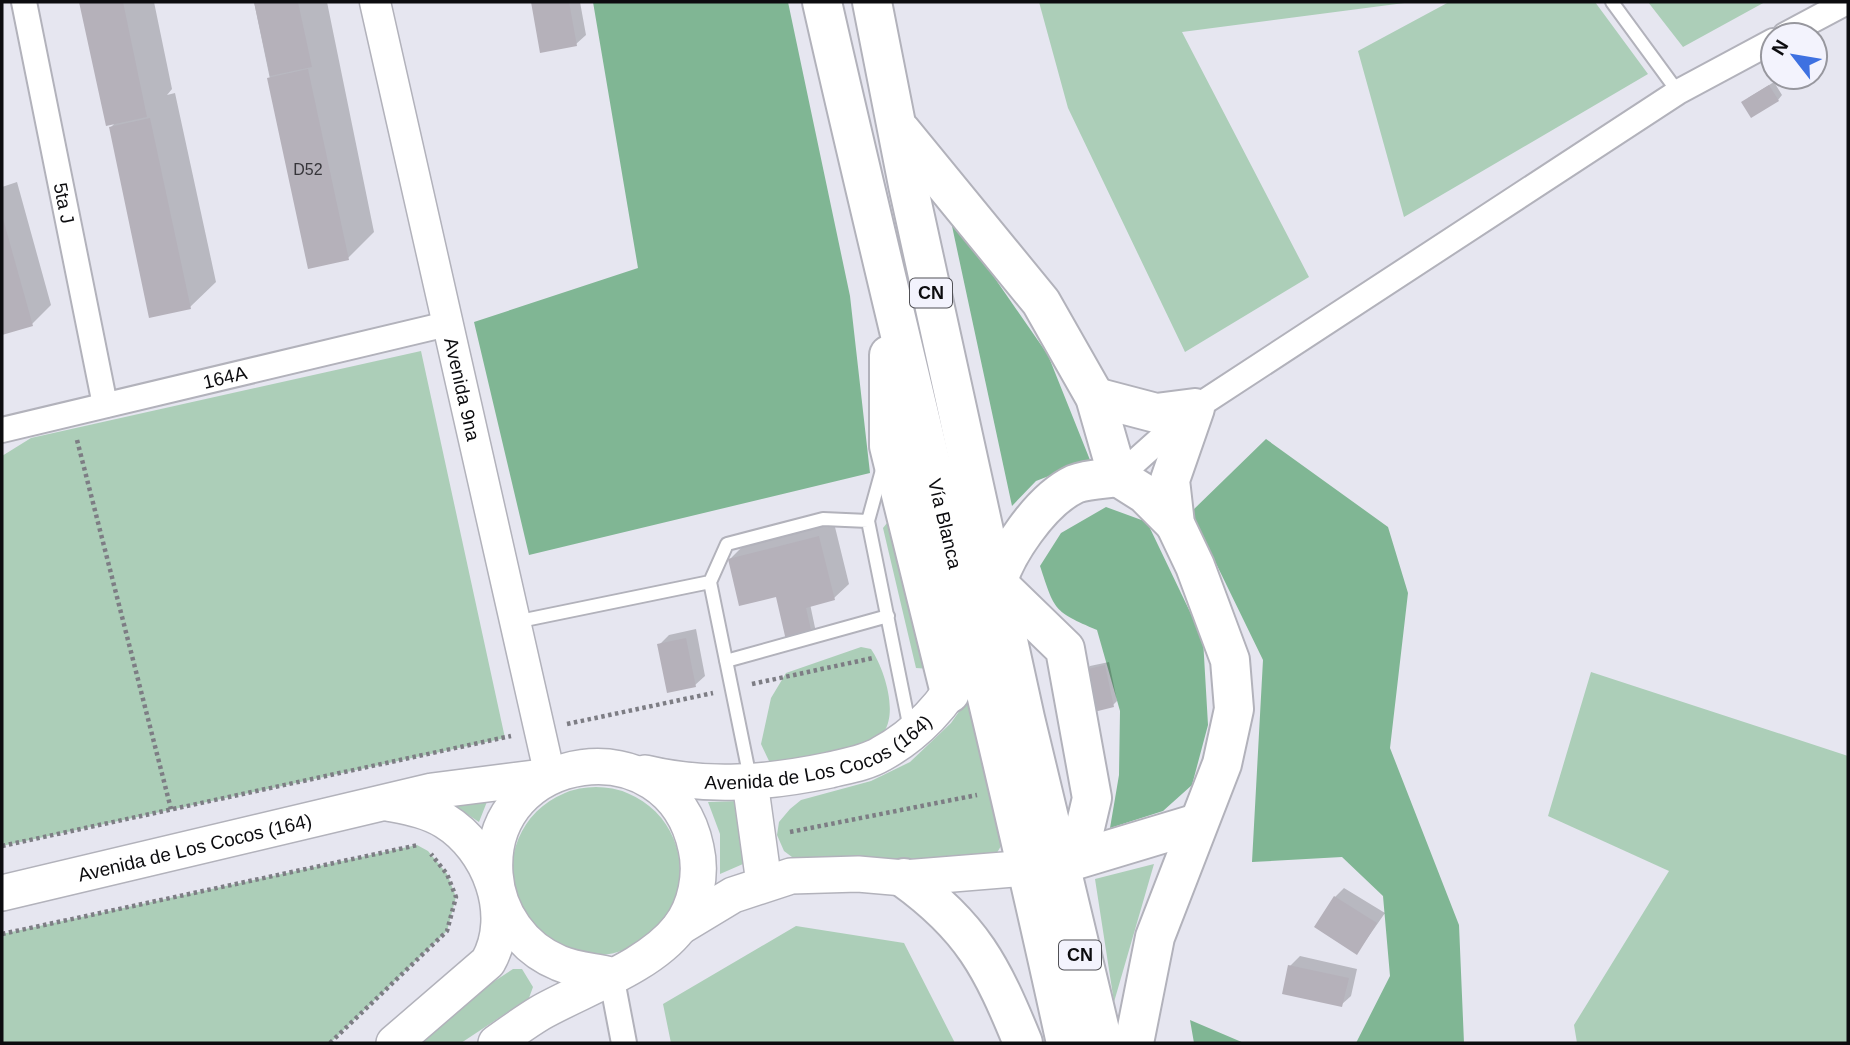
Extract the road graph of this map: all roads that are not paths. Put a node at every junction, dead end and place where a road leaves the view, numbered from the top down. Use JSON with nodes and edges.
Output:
{"nodes":[{"id":1,"x":24,"y":2,"type":"edge"},
{"id":2,"x":375,"y":2,"type":"edge"},
{"id":3,"x":822,"y":2,"type":"edge"},
{"id":4,"x":872,"y":2,"type":"edge"},
{"id":5,"x":1612,"y":2,"type":"edge"},
{"id":6,"x":1847,"y":2,"type":"edge"},
{"id":7,"x":1811,"y":21,"type":"edge"},
{"id":8,"x":1759,"y":49,"type":"edge"},
{"id":9,"x":1678,"y":92,"type":"junction"},
{"id":10,"x":896,"y":124,"type":"junction"},
{"id":11,"x":889,"y":297,"type":"junction"},
{"id":12,"x":447,"y":324,"type":"junction"},
{"id":13,"x":1095,"y":397,"type":"junction"},
{"id":14,"x":105,"y":405,"type":"junction"},
{"id":15,"x":1195,"y":408,"type":"junction"},
{"id":16,"x":2,"y":430,"type":"edge"},
{"id":17,"x":889,"y":446,"type":"junction"},
{"id":18,"x":1118,"y":477,"type":"junction"},
{"id":19,"x":868,"y":521,"type":"junction"},
{"id":20,"x":1175,"y":524,"type":"junction"},
{"id":21,"x":710,"y":582,"type":"junction"},
{"id":22,"x":997,"y":583,"type":"junction"},
{"id":23,"x":888,"y":616,"type":"junction"},
{"id":24,"x":514,"y":622,"type":"junction"},
{"id":25,"x":976,"y":642,"type":"junction"},
{"id":26,"x":726,"y":661,"type":"junction"},
{"id":27,"x":950,"y":693,"type":"junction"},
{"id":28,"x":912,"y":733,"type":"junction"},
{"id":29,"x":617,"y":766,"type":"junction"},
{"id":30,"x":550,"y":776,"type":"junction"},
{"id":31,"x":750,"y":782,"type":"junction"},
{"id":32,"x":388,"y":803,"type":"junction"},
{"id":33,"x":1198,"y":823,"type":"junction"},
{"id":34,"x":1043,"y":867,"type":"junction"},
{"id":35,"x":904,"y":878,"type":"junction"},
{"id":36,"x":764,"y":883,"type":"junction"},
{"id":37,"x":497,"y":891,"type":"junction"},
{"id":38,"x":2,"y":892,"type":"edge"},
{"id":39,"x":680,"y":927,"type":"junction"},
{"id":40,"x":611,"y":975,"type":"junction"},
{"id":41,"x":394,"y":1043,"type":"edge"},
{"id":42,"x":496,"y":1043,"type":"edge"},
{"id":43,"x":624,"y":1043,"type":"edge"},
{"id":44,"x":1023,"y":1043,"type":"edge"},
{"id":45,"x":1066,"y":1043,"type":"edge"},
{"id":46,"x":1103,"y":1043,"type":"edge"},
{"id":47,"x":1133,"y":1043,"type":"edge"}],
"edges":[{"from":1,"to":14,"type":"street","name":"5ta J"},
{"from":2,"to":12,"type":"street","name":"Avenida 9na"},
{"from":3,"to":11,"type":"highway","name":"Vía Blanca","number":"CN"},
{"from":4,"to":10,"type":"highway","name":"Vía Blanca","number":"CN"},
{"from":5,"to":9,"type":"lane"},
{"from":6,"to":7,"type":"street"},
{"from":8,"to":9,"type":"street"},
{"from":9,"to":15,"type":"street"},
{"from":10,"to":13,"type":"highway"},
{"from":10,"to":22,"type":"highway","name":"Vía Blanca","number":"CN"},
{"from":11,"to":17,"type":"highway"},
{"from":11,"to":25,"type":"highway","name":"Vía Blanca","number":"CN"},
{"from":12,"to":14,"type":"street","name":"164A"},
{"from":12,"to":24,"type":"street","name":"Avenida 9na"},
{"from":13,"to":15,"type":"highway"},
{"from":13,"to":18,"type":"highway"},
{"from":14,"to":16,"type":"street","name":"164A"},
{"from":15,"to":18,"type":"street"},
{"from":15,"to":20,"type":"highway"},
{"from":17,"to":19,"type":"lane"},
{"from":17,"to":27,"type":"highway"},
{"from":18,"to":20,"type":"highway"},
{"from":18,"to":22,"type":"highway"},
{"from":19,"to":21,"type":"lane"},
{"from":19,"to":23,"type":"lane"},
{"from":20,"to":33,"type":"highway"},
{"from":21,"to":24,"type":"lane"},
{"from":21,"to":26,"type":"lane"},
{"from":22,"to":25,"type":"highway"},
{"from":22,"to":34,"type":"highway","name":"Vía Blanca","number":"CN"},
{"from":22,"to":34,"type":"highway"},
{"from":23,"to":26,"type":"lane"},
{"from":23,"to":28,"type":"lane"},
{"from":24,"to":30,"type":"street","name":"Avenida 9na"},
{"from":25,"to":27,"type":"main road","name":"Avenida de Los Cocos (164)"},
{"from":25,"to":34,"type":"highway","name":"Vía Blanca","number":"CN"},
{"from":26,"to":31,"type":"lane"},
{"from":27,"to":28,"type":"main road","name":"Avenida de Los Cocos (164)"},
{"from":28,"to":31,"type":"main road","name":"Avenida de Los Cocos (164)"},
{"from":29,"to":30,"type":"main road"},
{"from":29,"to":31,"type":"main road","name":"Avenida de Los Cocos (164)"},
{"from":29,"to":39,"type":"main road"},
{"from":30,"to":32,"type":"main road","name":"Avenida de Los Cocos (164)"},
{"from":30,"to":37,"type":"main road"},
{"from":31,"to":36,"type":"main road"},
{"from":32,"to":37,"type":"main road","name":"Avenida de Los Cocos (164)"},
{"from":32,"to":38,"type":"main road","name":"Avenida de Los Cocos (164)"},
{"from":33,"to":34,"type":"highway"},
{"from":33,"to":47,"type":"highway"},
{"from":34,"to":35,"type":"main road"},
{"from":34,"to":45,"type":"highway","name":"Vía Blanca","number":"CN"},
{"from":34,"to":46,"type":"highway","name":"Vía Blanca","number":"CN"},
{"from":35,"to":36,"type":"main road"},
{"from":35,"to":44,"type":"highway"},
{"from":36,"to":39,"type":"main road"},
{"from":37,"to":40,"type":"main road"},
{"from":37,"to":41,"type":"main road"},
{"from":39,"to":40,"type":"main road"},
{"from":40,"to":42,"type":"main road"},
{"from":40,"to":43,"type":"street"}]}
